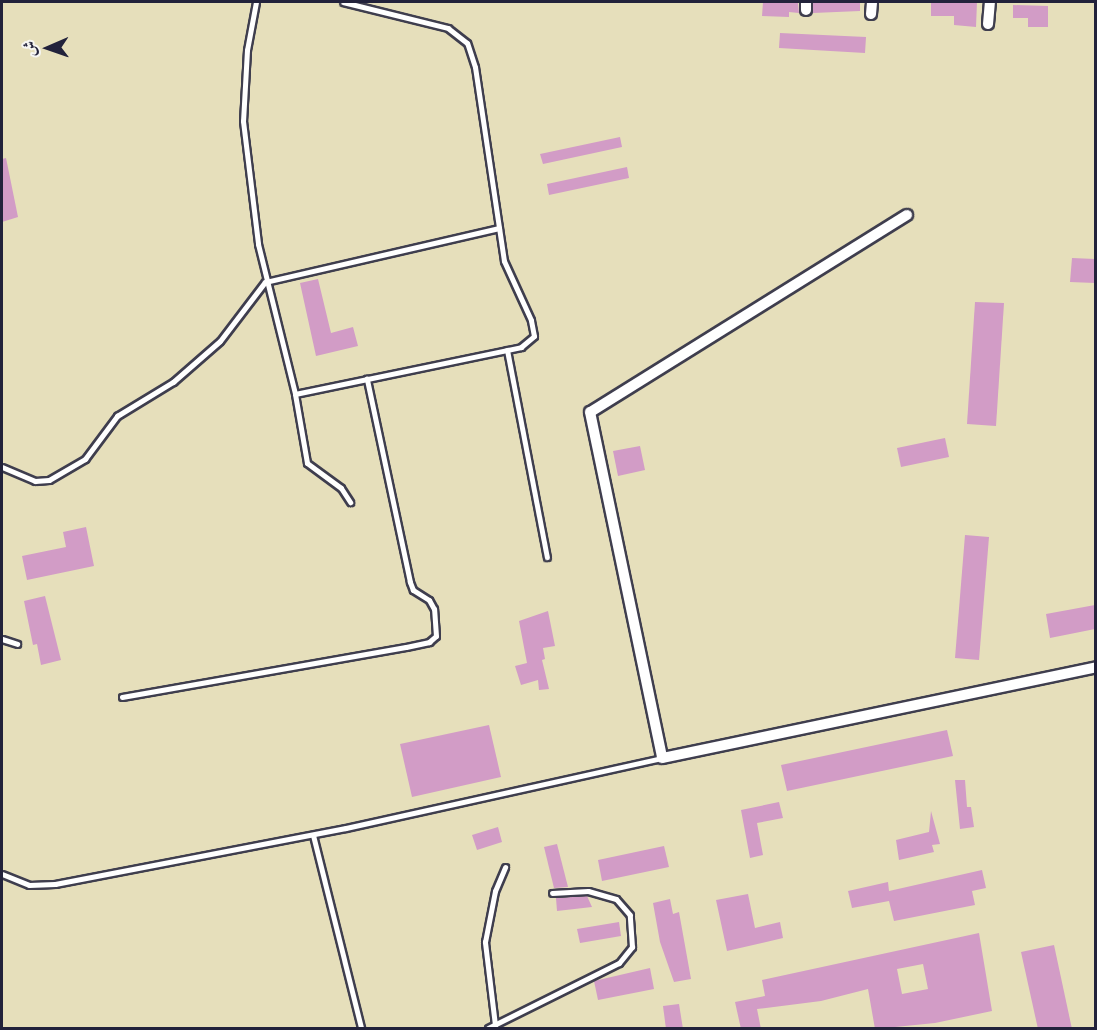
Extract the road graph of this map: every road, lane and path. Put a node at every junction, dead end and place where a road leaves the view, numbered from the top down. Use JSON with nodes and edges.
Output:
{"nodes":[{"id":1,"x":256,"y":2,"type":"edge"},
{"id":2,"x":344,"y":2,"type":"edge"},
{"id":3,"x":872,"y":2,"type":"edge"},
{"id":4,"x":990,"y":2,"type":"edge"},
{"id":5,"x":871,"y":14,"type":"dead end"},
{"id":6,"x":988,"y":24,"type":"dead end"},
{"id":7,"x":907,"y":216,"type":"dead end"},
{"id":8,"x":499,"y":228,"type":"junction"},
{"id":9,"x":265,"y":282,"type":"junction"},
{"id":10,"x":507,"y":350,"type":"junction"},
{"id":11,"x":367,"y":379,"type":"junction"},
{"id":12,"x":295,"y":394,"type":"junction"},
{"id":13,"x":2,"y":467,"type":"edge"},
{"id":14,"x":350,"y":502,"type":"dead end"},
{"id":15,"x":547,"y":557,"type":"dead end"},
{"id":16,"x":2,"y":639,"type":"edge"},
{"id":17,"x":17,"y":644,"type":"dead end"},
{"id":18,"x":1095,"y":667,"type":"edge"},
{"id":19,"x":122,"y":697,"type":"dead end"},
{"id":20,"x":662,"y":758,"type":"junction"},
{"id":21,"x":314,"y":834,"type":"junction"},
{"id":22,"x":505,"y":867,"type":"dead end"},
{"id":23,"x":2,"y":874,"type":"edge"},
{"id":24,"x":552,"y":893,"type":"dead end"},
{"id":25,"x":495,"y":1025,"type":"junction"},
{"id":26,"x":361,"y":1029,"type":"edge"},
{"id":27,"x":488,"y":1029,"type":"edge"}],
"edges":[{"from":1,"to":9,"type":"lane"},
{"from":2,"to":8,"type":"lane"},
{"from":3,"to":5,"type":"street"},
{"from":4,"to":6,"type":"street"},
{"from":7,"to":20,"type":"street"},
{"from":8,"to":9,"type":"lane"},
{"from":8,"to":10,"type":"lane"},
{"from":9,"to":12,"type":"lane"},
{"from":9,"to":13,"type":"lane"},
{"from":10,"to":11,"type":"lane"},
{"from":10,"to":15,"type":"lane"},
{"from":11,"to":12,"type":"lane"},
{"from":11,"to":19,"type":"lane"},
{"from":12,"to":14,"type":"lane"},
{"from":16,"to":17,"type":"lane"},
{"from":18,"to":20,"type":"street"},
{"from":20,"to":21,"type":"lane"},
{"from":21,"to":23,"type":"lane"},
{"from":21,"to":26,"type":"lane"},
{"from":22,"to":25,"type":"lane"},
{"from":24,"to":25,"type":"lane"},
{"from":25,"to":27,"type":"lane"}]}
